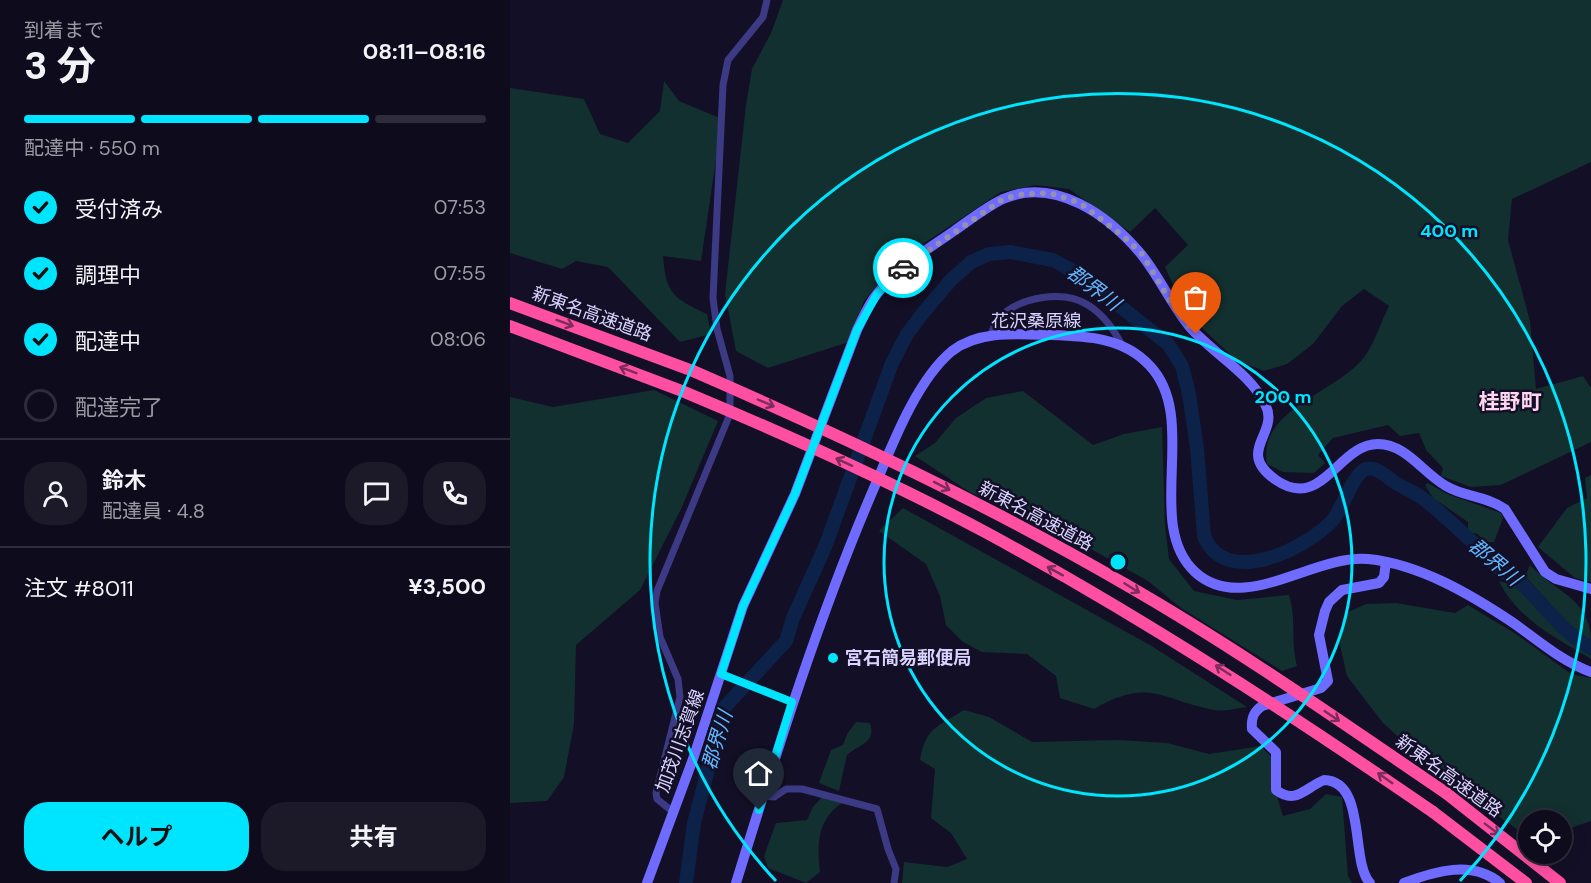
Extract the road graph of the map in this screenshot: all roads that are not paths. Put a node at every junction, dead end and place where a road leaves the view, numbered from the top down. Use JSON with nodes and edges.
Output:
{"nodes":[{"id":1,"x":767,"y":0,"type":"edge"},
{"id":2,"x":510,"y":303,"type":"edge"},
{"id":3,"x":510,"y":326,"type":"edge"},
{"id":4,"x":990,"y":336,"type":"junction"},
{"id":5,"x":1124,"y":347,"type":"junction"},
{"id":6,"x":1386,"y":562,"type":"junction"},
{"id":7,"x":1591,"y":589,"type":"edge"},
{"id":8,"x":1591,"y":672,"type":"edge"},
{"id":9,"x":726,"y":675,"type":"junction"},
{"id":10,"x":788,"y":700,"type":"junction"},
{"id":11,"x":763,"y":796,"type":"junction"},
{"id":12,"x":672,"y":811,"type":"junction"},
{"id":13,"x":1517,"y":848,"type":"junction"},
{"id":14,"x":647,"y":883,"type":"edge"},
{"id":15,"x":736,"y":883,"type":"edge"},
{"id":16,"x":894,"y":883,"type":"edge"},
{"id":17,"x":1370,"y":883,"type":"edge"},
{"id":18,"x":1404,"y":883,"type":"edge"},
{"id":19,"x":1500,"y":883,"type":"edge"},
{"id":20,"x":1526,"y":883,"type":"edge"},
{"id":21,"x":1560,"y":883,"type":"edge"},
{"id":22,"x":1566,"y":883,"type":"edge"}],
"edges":[{"from":1,"to":12,"type":"street"},
{"from":2,"to":13,"type":"highway","name":"新東名高速道路","one_way":true,"bridge":true},
{"from":20,"to":3,"type":"highway","one_way":true,"bridge":true},
{"from":4,"to":5,"type":"main road","name":"花沢桑原線"},
{"from":4,"to":5,"type":"street"},
{"from":4,"to":10,"type":"main road","name":"花沢桑原線"},
{"from":5,"to":6,"type":"main road","name":"花沢桑原線"},
{"from":6,"to":8,"type":"main road","name":"花沢桑原線"},
{"from":6,"to":17,"type":"main road"},
{"from":7,"to":9,"type":"main road","name":"加茂川志賀線"},
{"from":9,"to":10,"type":"street"},
{"from":9,"to":12,"type":"main road","name":"加茂川志賀線"},
{"from":10,"to":11,"type":"main road","name":"花沢桑原線"},
{"from":11,"to":15,"type":"main road","name":"花沢桑原線"},
{"from":11,"to":16,"type":"street"},
{"from":12,"to":14,"type":"main road","name":"加茂川志賀線"},
{"from":13,"to":21,"type":"highway","name":"新東名高速道路"},
{"from":13,"to":22,"type":"highway"},
{"from":18,"to":19,"type":"main road"}]}
